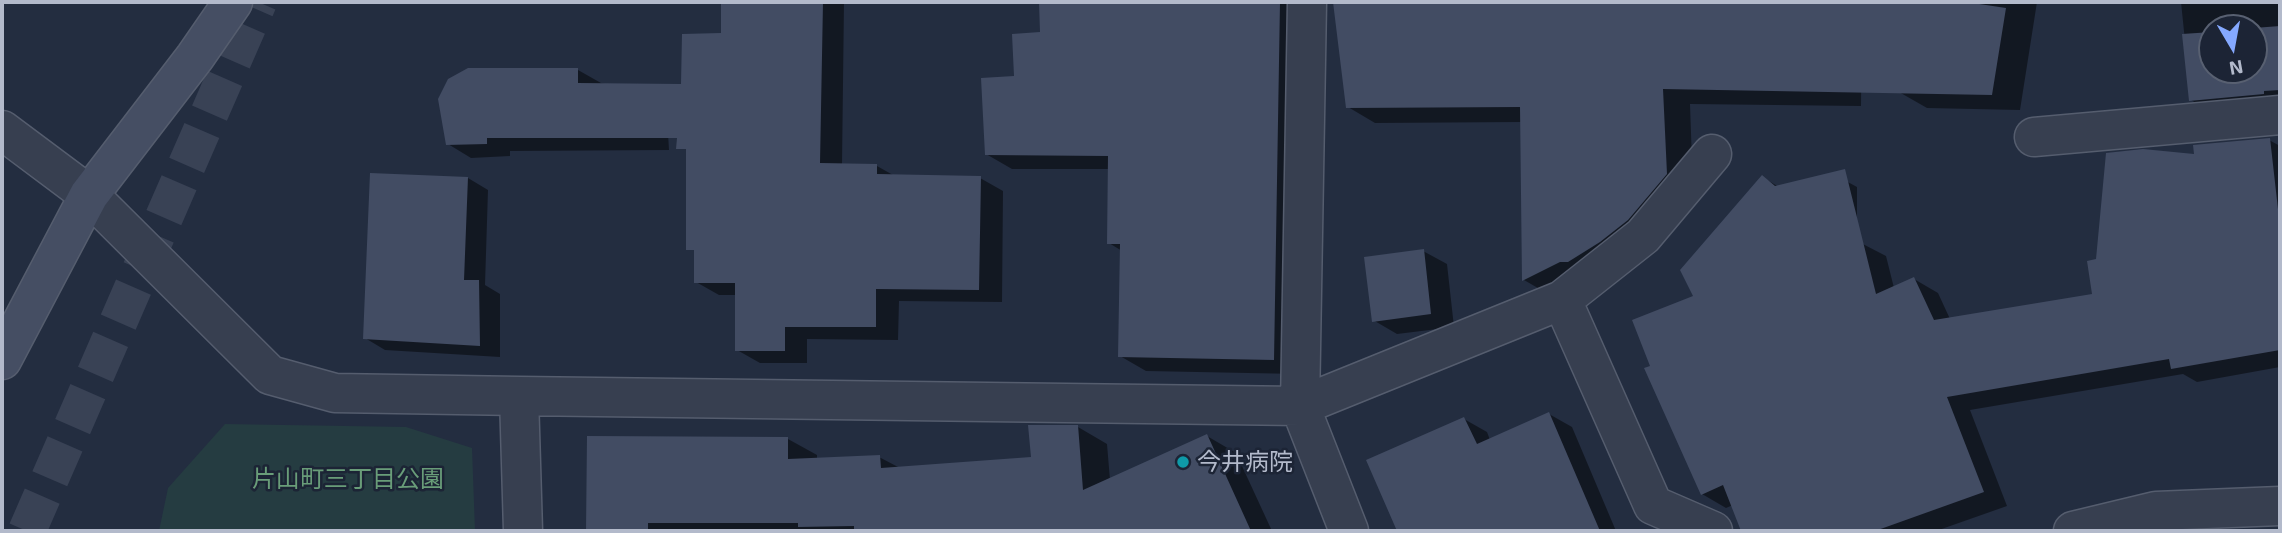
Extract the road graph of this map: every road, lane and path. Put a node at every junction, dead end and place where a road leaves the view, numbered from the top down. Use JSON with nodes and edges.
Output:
{"nodes":[{"id":1,"x":233,"y":2,"type":"edge"},
{"id":2,"x":1307,"y":2,"type":"edge"},
{"id":3,"x":2280,"y":115,"type":"edge"},
{"id":4,"x":2,"y":131,"type":"edge"},
{"id":5,"x":2034,"y":137,"type":"dead end"},
{"id":6,"x":1712,"y":154,"type":"dead end"},
{"id":7,"x":89,"y":195,"type":"junction"},
{"id":8,"x":1562,"y":300,"type":"junction"},
{"id":9,"x":2,"y":360,"type":"edge"},
{"id":10,"x":519,"y":396,"type":"junction"},
{"id":11,"x":1300,"y":406,"type":"junction"},
{"id":12,"x":2280,"y":506,"type":"edge"},
{"id":13,"x":523,"y":531,"type":"edge"},
{"id":14,"x":1349,"y":531,"type":"edge"},
{"id":15,"x":1713,"y":531,"type":"edge"},
{"id":16,"x":2073,"y":531,"type":"edge"}],
"edges":[{"from":1,"to":7,"type":"street"},
{"from":2,"to":11,"type":"street"},
{"from":3,"to":5,"type":"street"},
{"from":4,"to":7,"type":"street"},
{"from":6,"to":8,"type":"street"},
{"from":7,"to":9,"type":"street"},
{"from":7,"to":10,"type":"street"},
{"from":8,"to":11,"type":"street"},
{"from":8,"to":15,"type":"street"},
{"from":10,"to":11,"type":"street"},
{"from":10,"to":13,"type":"street"},
{"from":11,"to":14,"type":"street"},
{"from":12,"to":16,"type":"street"}]}
